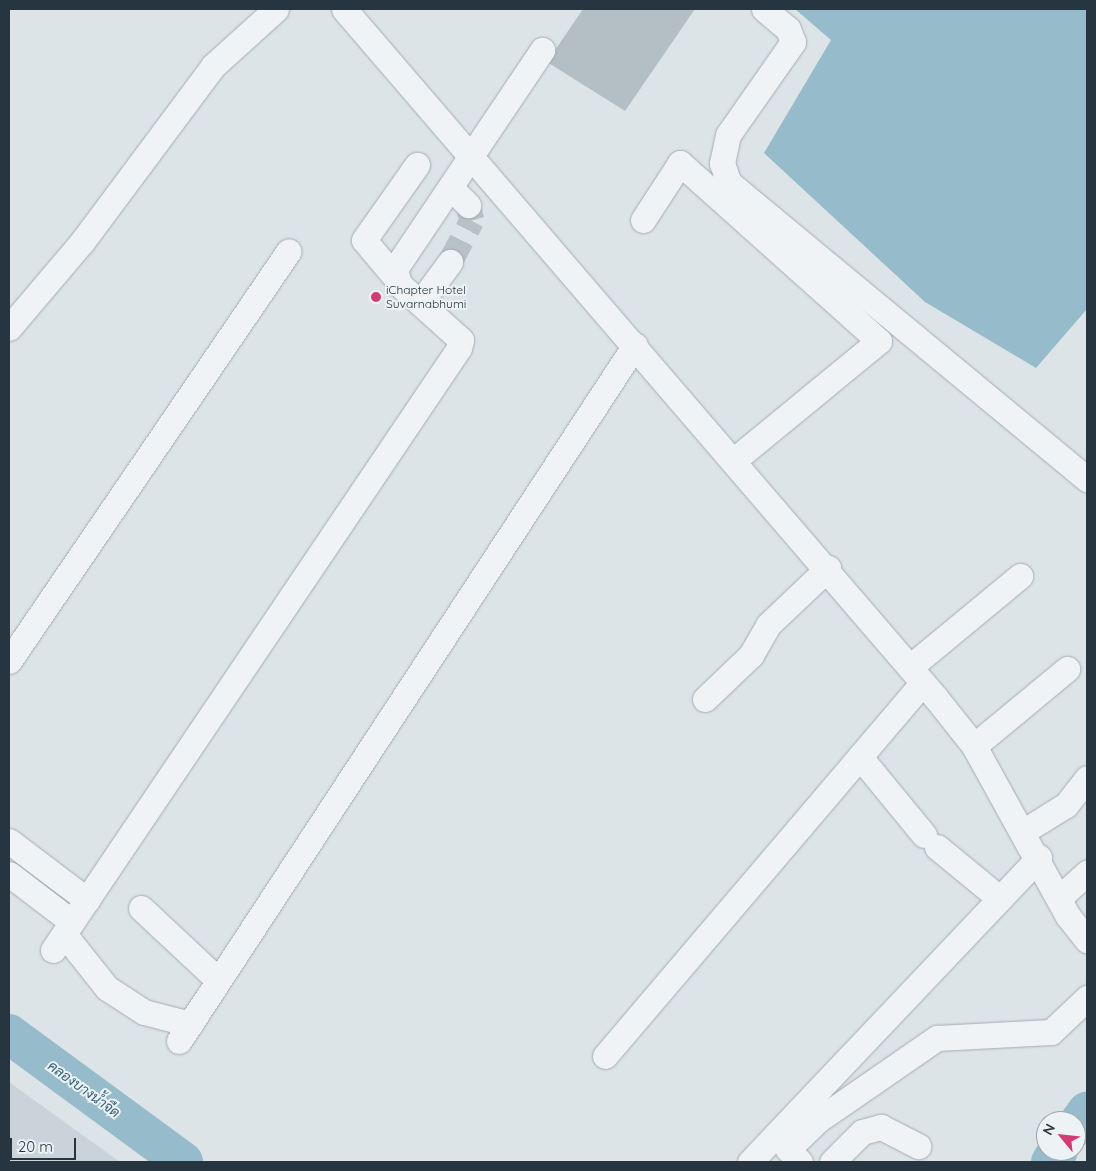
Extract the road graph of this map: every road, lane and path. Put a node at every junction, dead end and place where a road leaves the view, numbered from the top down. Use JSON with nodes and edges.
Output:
{"nodes":[{"id":1,"x":276,"y":9,"type":"edge"},
{"id":2,"x":344,"y":9,"type":"edge"},
{"id":3,"x":764,"y":9,"type":"edge"},
{"id":4,"x":542,"y":50,"type":"dead end"},
{"id":5,"x":472,"y":156,"type":"junction"},
{"id":6,"x":417,"y":165,"type":"dead end"},
{"id":7,"x":643,"y":220,"type":"dead end"},
{"id":8,"x":289,"y":251,"type":"dead end"},
{"id":9,"x":450,"y":262,"type":"tunnel mouth"},
{"id":10,"x":395,"y":277,"type":"junction"},
{"id":11,"x":420,"y":303,"type":"junction"},
{"id":12,"x":9,"y":328,"type":"edge"},
{"id":13,"x":635,"y":345,"type":"junction"},
{"id":14,"x":734,"y":460,"type":"junction"},
{"id":15,"x":1087,"y":479,"type":"edge"},
{"id":16,"x":828,"y":568,"type":"junction"},
{"id":17,"x":1020,"y":576,"type":"dead end"},
{"id":18,"x":9,"y":661,"type":"edge"},
{"id":19,"x":1066,"y":669,"type":"dead end"},
{"id":20,"x":917,"y":675,"type":"junction"},
{"id":21,"x":704,"y":699,"type":"dead end"},
{"id":22,"x":974,"y":746,"type":"junction"},
{"id":23,"x":860,"y":757,"type":"junction"},
{"id":24,"x":1087,"y":778,"type":"edge"},
{"id":25,"x":1024,"y":831,"type":"junction"},
{"id":26,"x":9,"y":841,"type":"edge"},
{"id":27,"x":1039,"y":857,"type":"junction"},
{"id":28,"x":1087,"y":873,"type":"edge"},
{"id":29,"x":9,"y":874,"type":"edge"},
{"id":30,"x":999,"y":898,"type":"junction"},
{"id":31,"x":1059,"y":898,"type":"junction"},
{"id":32,"x":87,"y":900,"type":"junction"},
{"id":33,"x":141,"y":908,"type":"dead end"},
{"id":34,"x":63,"y":935,"type":"junction"},
{"id":35,"x":1087,"y":940,"type":"edge"},
{"id":36,"x":218,"y":980,"type":"junction"},
{"id":37,"x":1087,"y":998,"type":"edge"},
{"id":38,"x":605,"y":1056,"type":"dead end"},
{"id":39,"x":918,"y":1146,"type":"dead end"},
{"id":40,"x":787,"y":1158,"type":"edge"},
{"id":41,"x":750,"y":1162,"type":"edge"},
{"id":42,"x":832,"y":1162,"type":"edge"}],
"edges":[{"from":1,"to":12,"type":"street"},
{"from":2,"to":5,"type":"street"},
{"from":3,"to":15,"type":"street"},
{"from":4,"to":5,"type":"street"},
{"from":5,"to":10,"type":"street"},
{"from":5,"to":13,"type":"street"},
{"from":6,"to":10,"type":"street"},
{"from":7,"to":14,"type":"street"},
{"from":8,"to":18,"type":"street"},
{"from":9,"to":11,"type":"street"},
{"from":10,"to":11,"type":"street"},
{"from":11,"to":32,"type":"street"},
{"from":13,"to":14,"type":"street"},
{"from":13,"to":36,"type":"street"},
{"from":14,"to":16,"type":"street"},
{"from":16,"to":20,"type":"street"},
{"from":16,"to":21,"type":"street"},
{"from":17,"to":20,"type":"street"},
{"from":19,"to":22,"type":"street"},
{"from":20,"to":22,"type":"street"},
{"from":20,"to":23,"type":"street"},
{"from":22,"to":25,"type":"street"},
{"from":23,"to":30,"type":"street"},
{"from":23,"to":38,"type":"street"},
{"from":24,"to":25,"type":"street"},
{"from":25,"to":27,"type":"street"},
{"from":26,"to":32,"type":"street"},
{"from":27,"to":30,"type":"street"},
{"from":27,"to":31,"type":"street"},
{"from":28,"to":31,"type":"street"},
{"from":29,"to":34,"type":"street"},
{"from":30,"to":41,"type":"street"},
{"from":31,"to":35,"type":"street"},
{"from":32,"to":34,"type":"street"},
{"from":33,"to":36,"type":"street"},
{"from":34,"to":36,"type":"street"},
{"from":37,"to":40,"type":"street"},
{"from":39,"to":42,"type":"street"}]}
